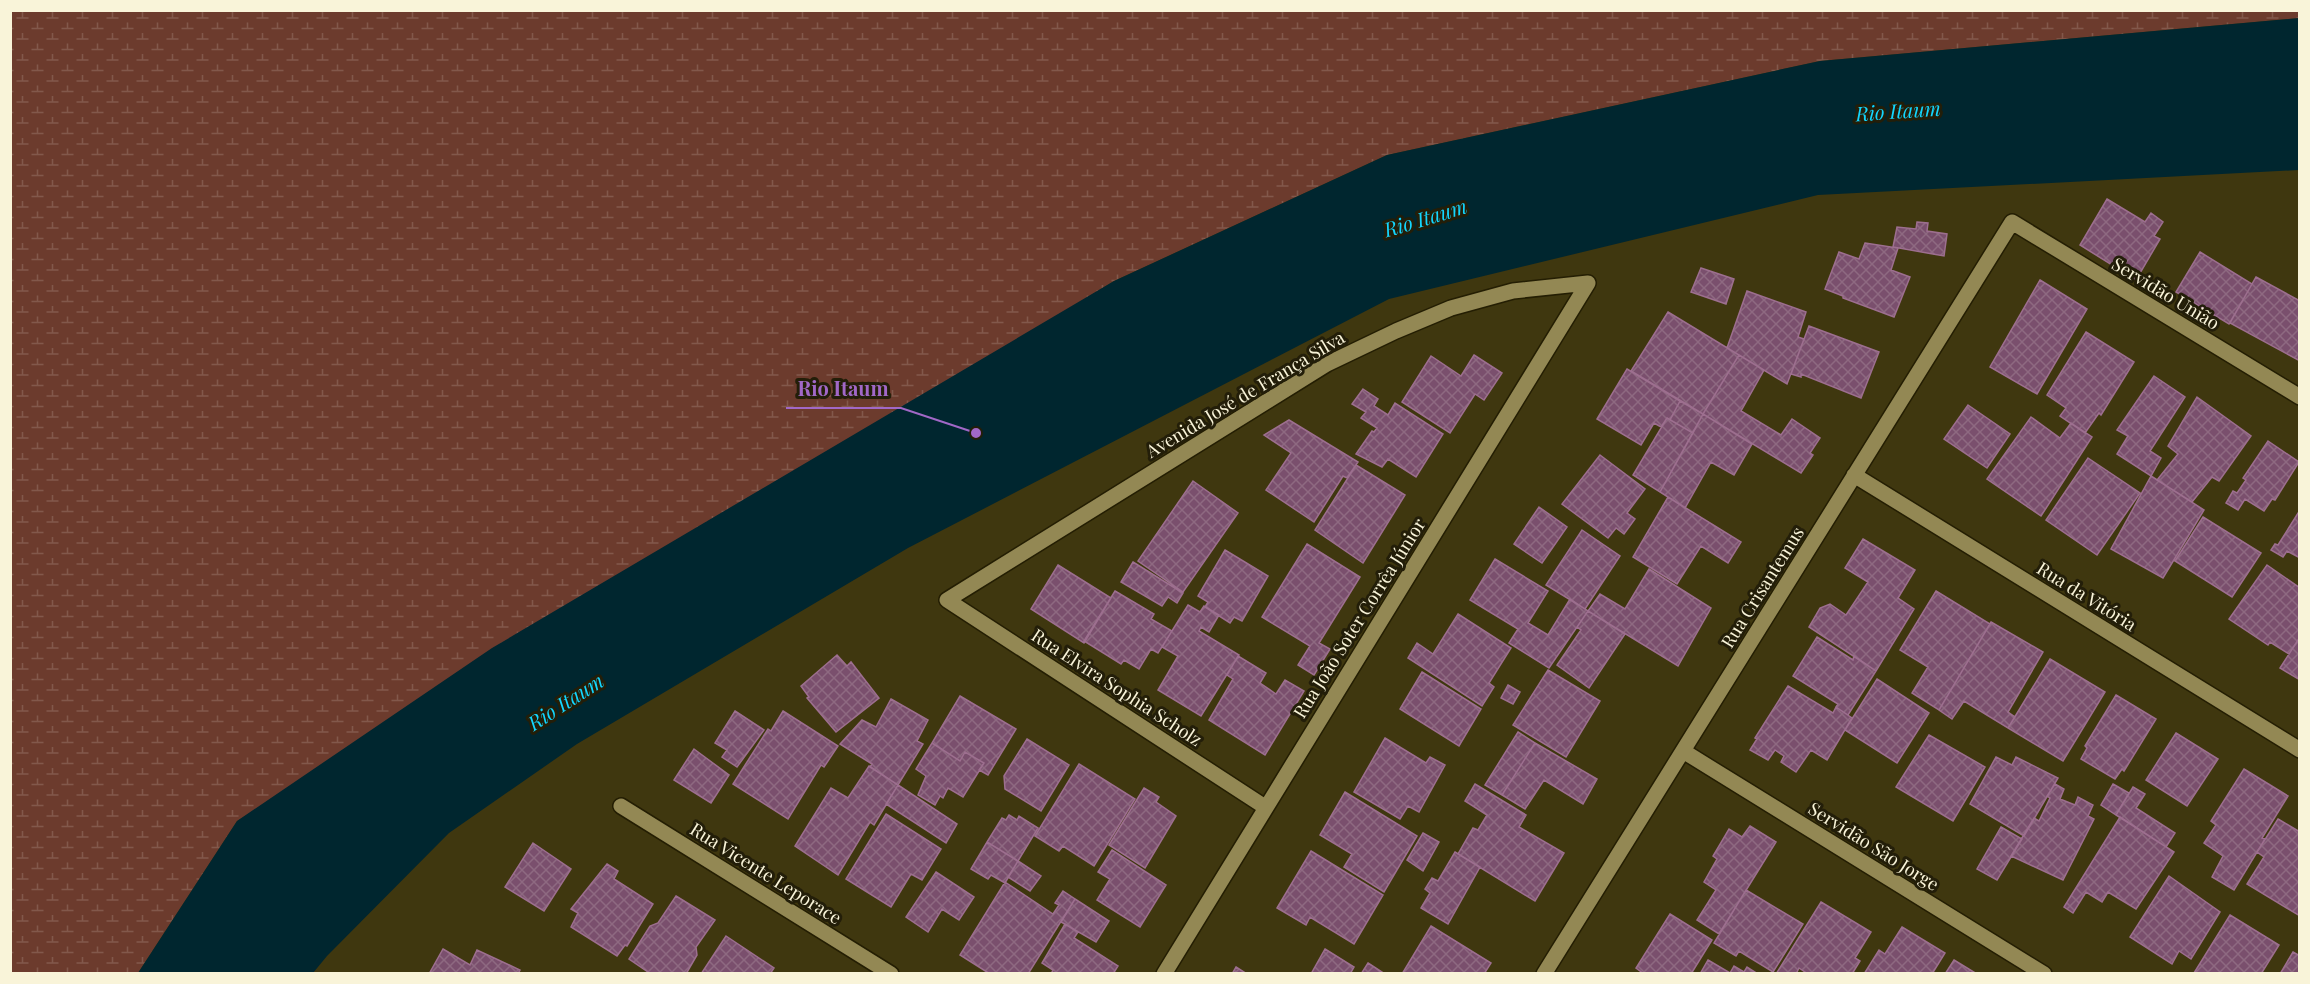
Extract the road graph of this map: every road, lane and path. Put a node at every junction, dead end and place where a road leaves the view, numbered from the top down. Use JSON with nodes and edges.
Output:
{"nodes":[{"id":1,"x":2012,"y":222,"type":"joint"},
{"id":2,"x":1587,"y":283,"type":"joint"},
{"id":3,"x":2300,"y":397,"type":"edge"},
{"id":4,"x":1854,"y":475,"type":"junction"},
{"id":5,"x":947,"y":600,"type":"joint"},
{"id":6,"x":2300,"y":750,"type":"edge"},
{"id":7,"x":1683,"y":751,"type":"junction"},
{"id":8,"x":621,"y":806,"type":"dead end"},
{"id":9,"x":1265,"y":807,"type":"junction"},
{"id":10,"x":891,"y":974,"type":"edge"},
{"id":11,"x":1164,"y":974,"type":"edge"},
{"id":12,"x":1544,"y":974,"type":"edge"},
{"id":13,"x":2044,"y":974,"type":"edge"}],
"edges":[{"from":1,"to":3,"type":"street","name":"Servidão União"},
{"from":1,"to":4,"type":"street","name":"Rua Crisantemus"},
{"from":2,"to":5,"type":"street","name":"Avenida José de França Silva"},
{"from":2,"to":9,"type":"street","name":"Rua João Soter Corrêa Júnior"},
{"from":4,"to":6,"type":"street","name":"Rua da Vitória"},
{"from":4,"to":7,"type":"street","name":"Rua Crisantemus"},
{"from":5,"to":9,"type":"street","name":"Rua Elvira Sophia Scholz"},
{"from":7,"to":12,"type":"street","name":"Rua Crisantemus"},
{"from":7,"to":13,"type":"street","name":"Servidão São Jorge"},
{"from":8,"to":10,"type":"street","name":"Rua Vicente Leporace"},
{"from":9,"to":11,"type":"street","name":"Rua João Soter Corrêa Júnior"}]}
